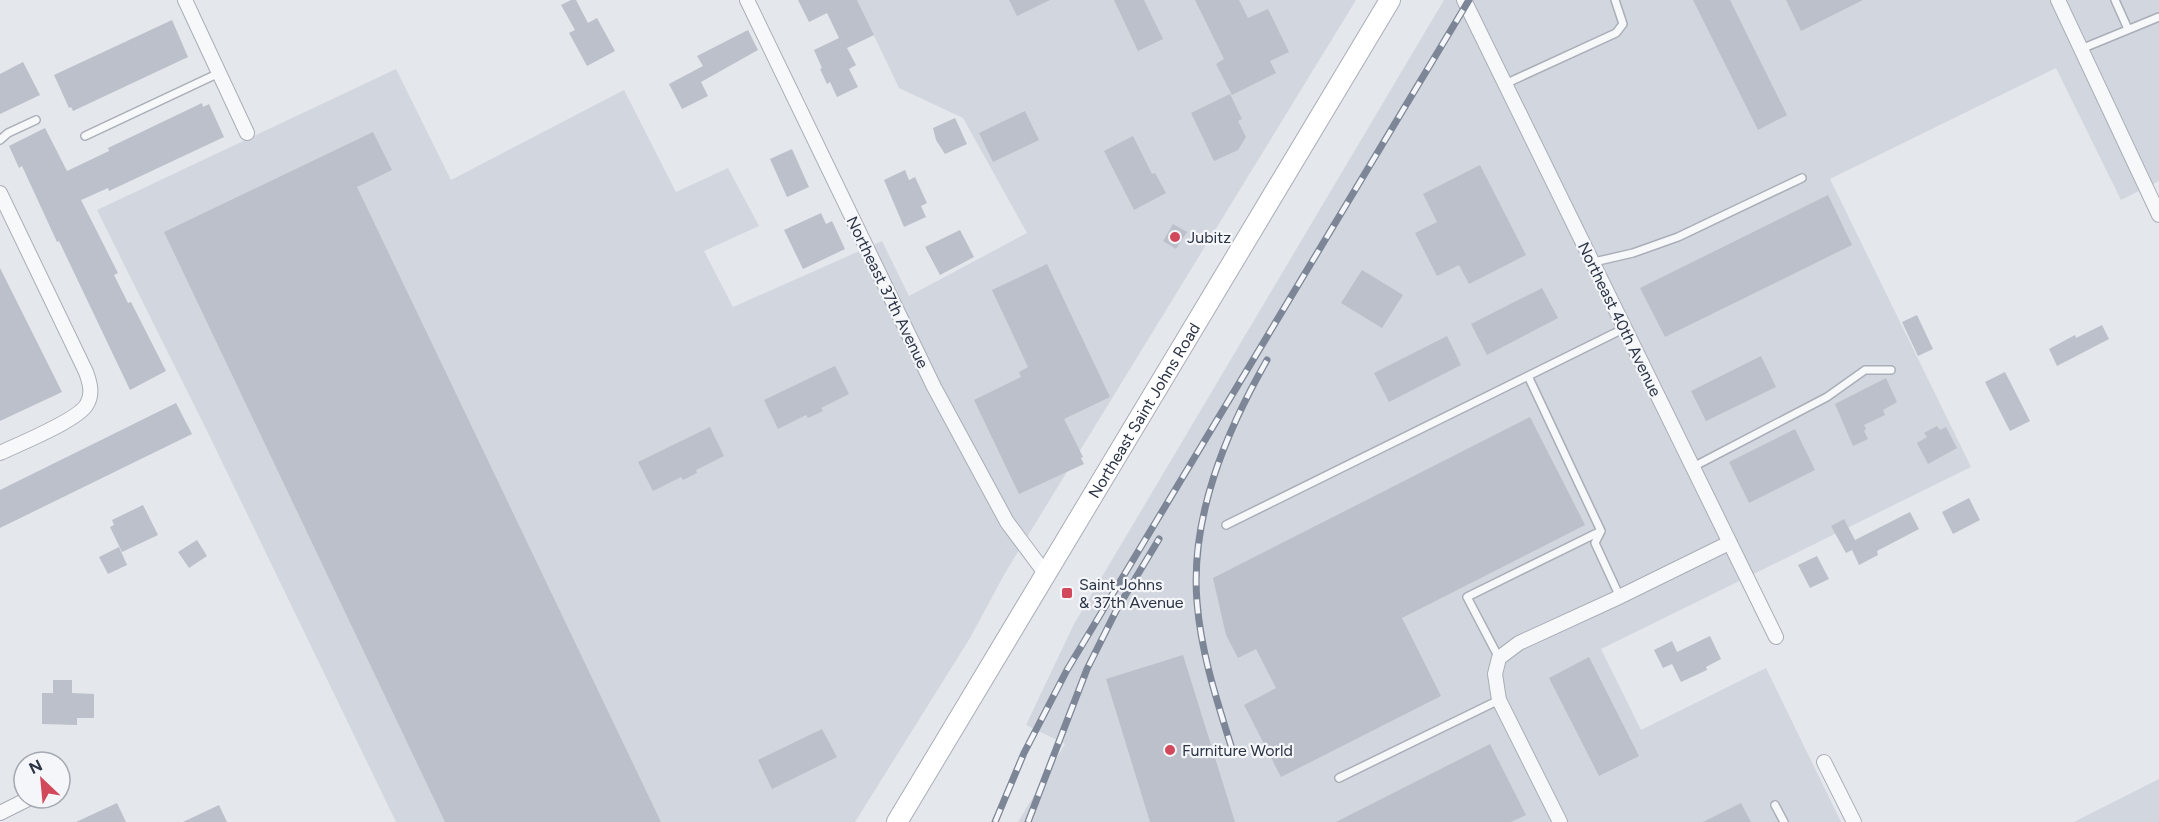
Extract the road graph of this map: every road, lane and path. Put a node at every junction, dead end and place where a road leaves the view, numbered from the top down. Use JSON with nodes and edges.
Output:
{"nodes":[{"id":1,"x":185,"y":0,"type":"edge"},
{"id":2,"x":747,"y":0,"type":"edge"},
{"id":3,"x":1390,"y":0,"type":"edge"},
{"id":4,"x":1464,"y":0,"type":"edge"},
{"id":5,"x":1615,"y":0,"type":"edge"},
{"id":6,"x":2058,"y":0,"type":"edge"},
{"id":7,"x":2115,"y":0,"type":"edge"},
{"id":8,"x":2159,"y":17,"type":"edge"},
{"id":9,"x":2128,"y":29,"type":"junction"},
{"id":10,"x":2081,"y":48,"type":"junction"},
{"id":11,"x":219,"y":73,"type":"junction"},
{"id":12,"x":1506,"y":84,"type":"junction"},
{"id":13,"x":36,"y":120,"type":"dead end"},
{"id":14,"x":247,"y":133,"type":"dead end"},
{"id":15,"x":85,"y":136,"type":"dead end"},
{"id":16,"x":0,"y":140,"type":"edge"},
{"id":17,"x":1802,"y":178,"type":"dead end"},
{"id":18,"x":0,"y":193,"type":"edge"},
{"id":19,"x":2159,"y":215,"type":"edge"},
{"id":20,"x":1594,"y":262,"type":"junction"},
{"id":21,"x":1625,"y":328,"type":"junction"},
{"id":22,"x":1891,"y":370,"type":"dead end"},
{"id":23,"x":1528,"y":376,"type":"junction"},
{"id":24,"x":0,"y":453,"type":"edge"},
{"id":25,"x":1693,"y":467,"type":"junction"},
{"id":26,"x":1226,"y":525,"type":"dead end"},
{"id":27,"x":1600,"y":531,"type":"junction"},
{"id":28,"x":1729,"y":543,"type":"junction"},
{"id":29,"x":1045,"y":573,"type":"junction"},
{"id":30,"x":1620,"y":597,"type":"junction"},
{"id":31,"x":1776,"y":637,"type":"dead end"},
{"id":32,"x":1499,"y":658,"type":"junction"},
{"id":33,"x":1499,"y":700,"type":"junction"},
{"id":34,"x":1824,"y":762,"type":"dead end"},
{"id":35,"x":1339,"y":778,"type":"dead end"},
{"id":36,"x":1775,"y":804,"type":"dead end"},
{"id":37,"x":897,"y":822,"type":"edge"},
{"id":38,"x":1560,"y":822,"type":"edge"},
{"id":39,"x":1784,"y":822,"type":"edge"},
{"id":40,"x":1854,"y":822,"type":"edge"}],
"edges":[{"from":1,"to":11,"type":"street"},
{"from":2,"to":29,"type":"street","name":"Northeast 37th Avenue"},
{"from":3,"to":29,"type":"main road","name":"Northeast Saint Johns Road"},
{"from":4,"to":12,"type":"street","name":"Northeast 40th Avenue"},
{"from":5,"to":12,"type":"lane"},
{"from":6,"to":10,"type":"street"},
{"from":7,"to":9,"type":"lane"},
{"from":8,"to":9,"type":"lane"},
{"from":9,"to":10,"type":"lane"},
{"from":10,"to":19,"type":"street"},
{"from":11,"to":14,"type":"street"},
{"from":11,"to":15,"type":"lane"},
{"from":12,"to":20,"type":"street","name":"Northeast 40th Avenue"},
{"from":13,"to":16,"type":"lane"},
{"from":17,"to":20,"type":"lane"},
{"from":18,"to":24,"type":"street"},
{"from":20,"to":21,"type":"street","name":"Northeast 40th Avenue"},
{"from":21,"to":23,"type":"lane"},
{"from":21,"to":25,"type":"street","name":"Northeast 40th Avenue"},
{"from":22,"to":25,"type":"lane"},
{"from":23,"to":26,"type":"lane"},
{"from":23,"to":27,"type":"lane"},
{"from":25,"to":28,"type":"street","name":"Northeast 40th Avenue"},
{"from":27,"to":30,"type":"lane"},
{"from":27,"to":32,"type":"lane"},
{"from":28,"to":30,"type":"street"},
{"from":28,"to":31,"type":"street","name":"Northeast 40th Avenue"},
{"from":29,"to":37,"type":"main road","name":"Northeast Saint Johns Road"},
{"from":30,"to":32,"type":"street"},
{"from":32,"to":33,"type":"street"},
{"from":33,"to":35,"type":"lane"},
{"from":33,"to":38,"type":"street"},
{"from":34,"to":40,"type":"street"},
{"from":36,"to":39,"type":"lane"}]}
